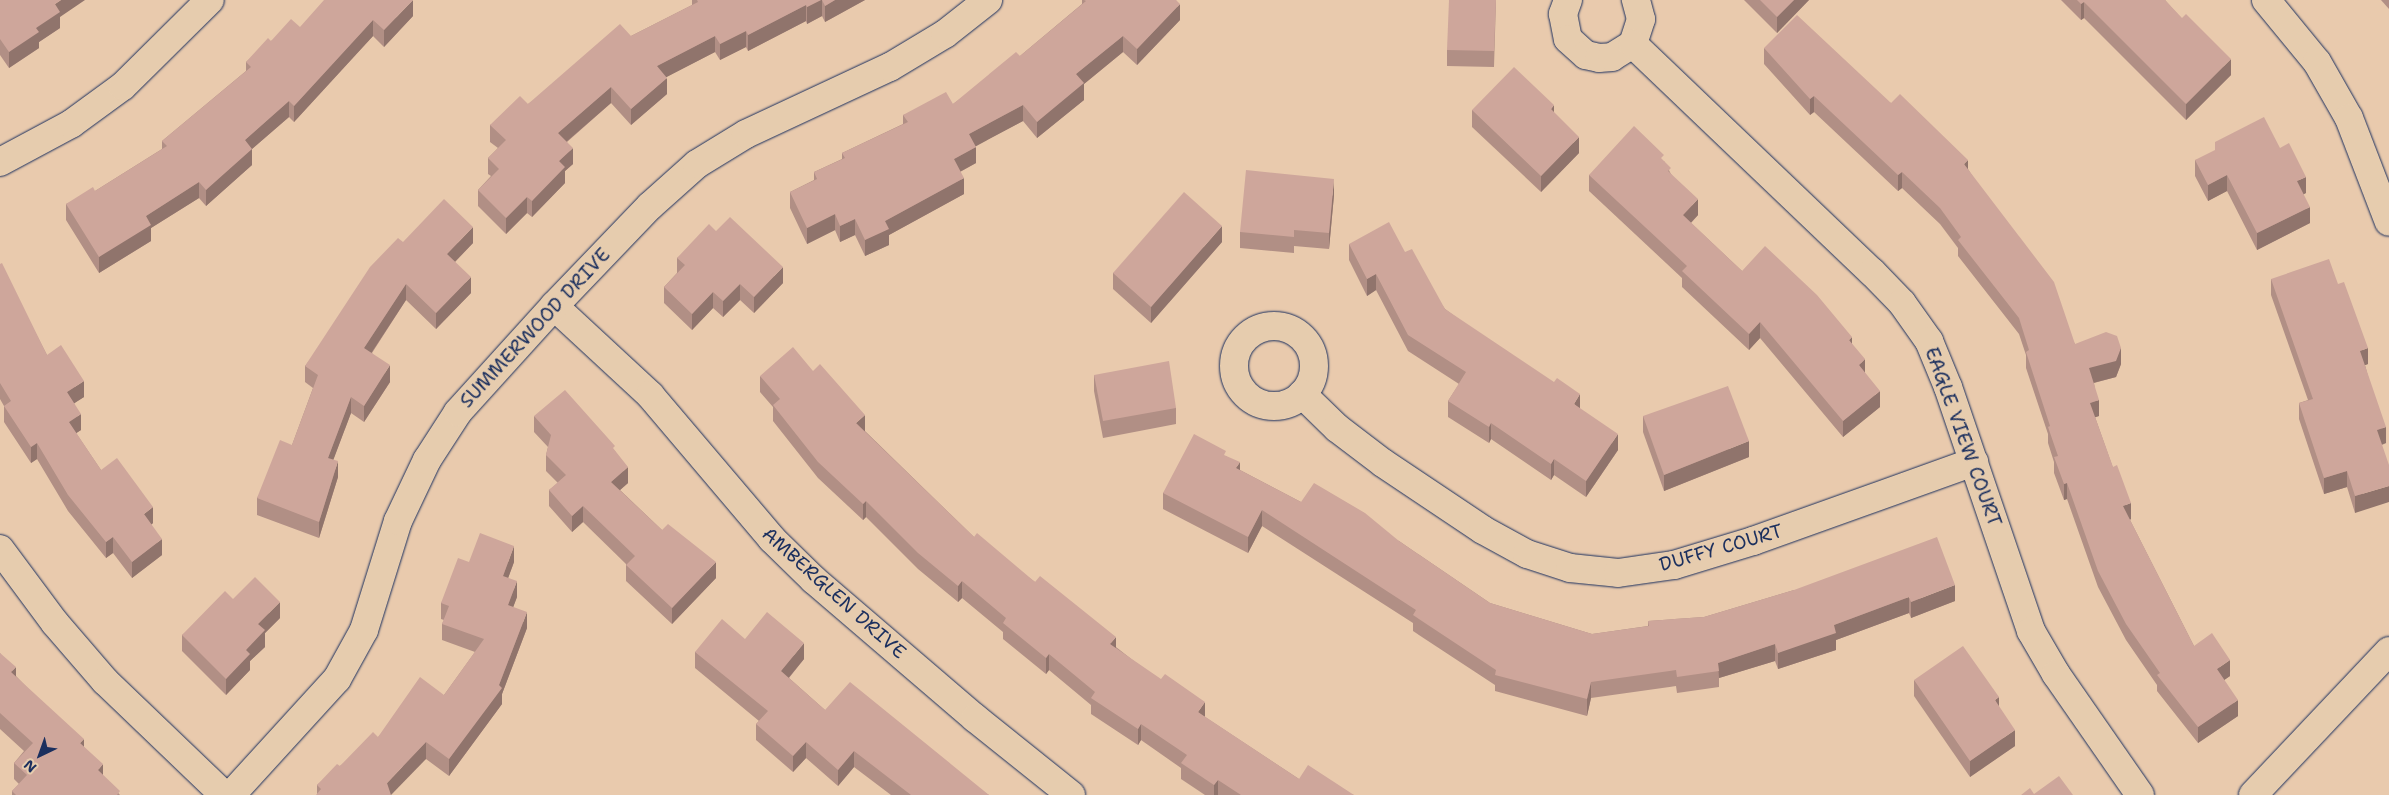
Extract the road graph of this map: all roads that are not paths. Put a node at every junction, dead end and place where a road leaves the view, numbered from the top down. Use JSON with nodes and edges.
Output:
{"nodes":[{"id":1,"x":210,"y":0,"type":"edge"},
{"id":2,"x":988,"y":0,"type":"edge"},
{"id":3,"x":1568,"y":0,"type":"edge"},
{"id":4,"x":1636,"y":0,"type":"edge"},
{"id":5,"x":2266,"y":0,"type":"edge"},
{"id":6,"x":1633,"y":44,"type":"junction"},
{"id":7,"x":0,"y":162,"type":"edge"},
{"id":8,"x":2389,"y":222,"type":"edge"},
{"id":9,"x":554,"y":306,"type":"junction"},
{"id":10,"x":1302,"y":394,"type":"dead end"},
{"id":11,"x":1974,"y":462,"type":"junction"},
{"id":12,"x":0,"y":549,"type":"edge"},
{"id":13,"x":2389,"y":651,"type":"edge"},
{"id":14,"x":224,"y":795,"type":"edge"},
{"id":15,"x":231,"y":795,"type":"edge"},
{"id":16,"x":1071,"y":795,"type":"edge"},
{"id":17,"x":2140,"y":795,"type":"edge"},
{"id":18,"x":2253,"y":795,"type":"edge"}],
"edges":[{"from":1,"to":7,"type":"street"},
{"from":2,"to":9,"type":"street","name":"SUMMERWOOD DRIVE"},
{"from":3,"to":6,"type":"street"},
{"from":4,"to":6,"type":"street"},
{"from":5,"to":8,"type":"street"},
{"from":6,"to":11,"type":"street","name":"EAGLE VIEW COURT"},
{"from":9,"to":15,"type":"street","name":"SUMMERWOOD DRIVE"},
{"from":9,"to":16,"type":"street","name":"AMBERGLEN DRIVE"},
{"from":10,"to":11,"type":"street","name":"DUFFY COURT"},
{"from":11,"to":17,"type":"street","name":"EAGLE VIEW COURT"},
{"from":12,"to":14,"type":"street"},
{"from":13,"to":18,"type":"street"}]}
